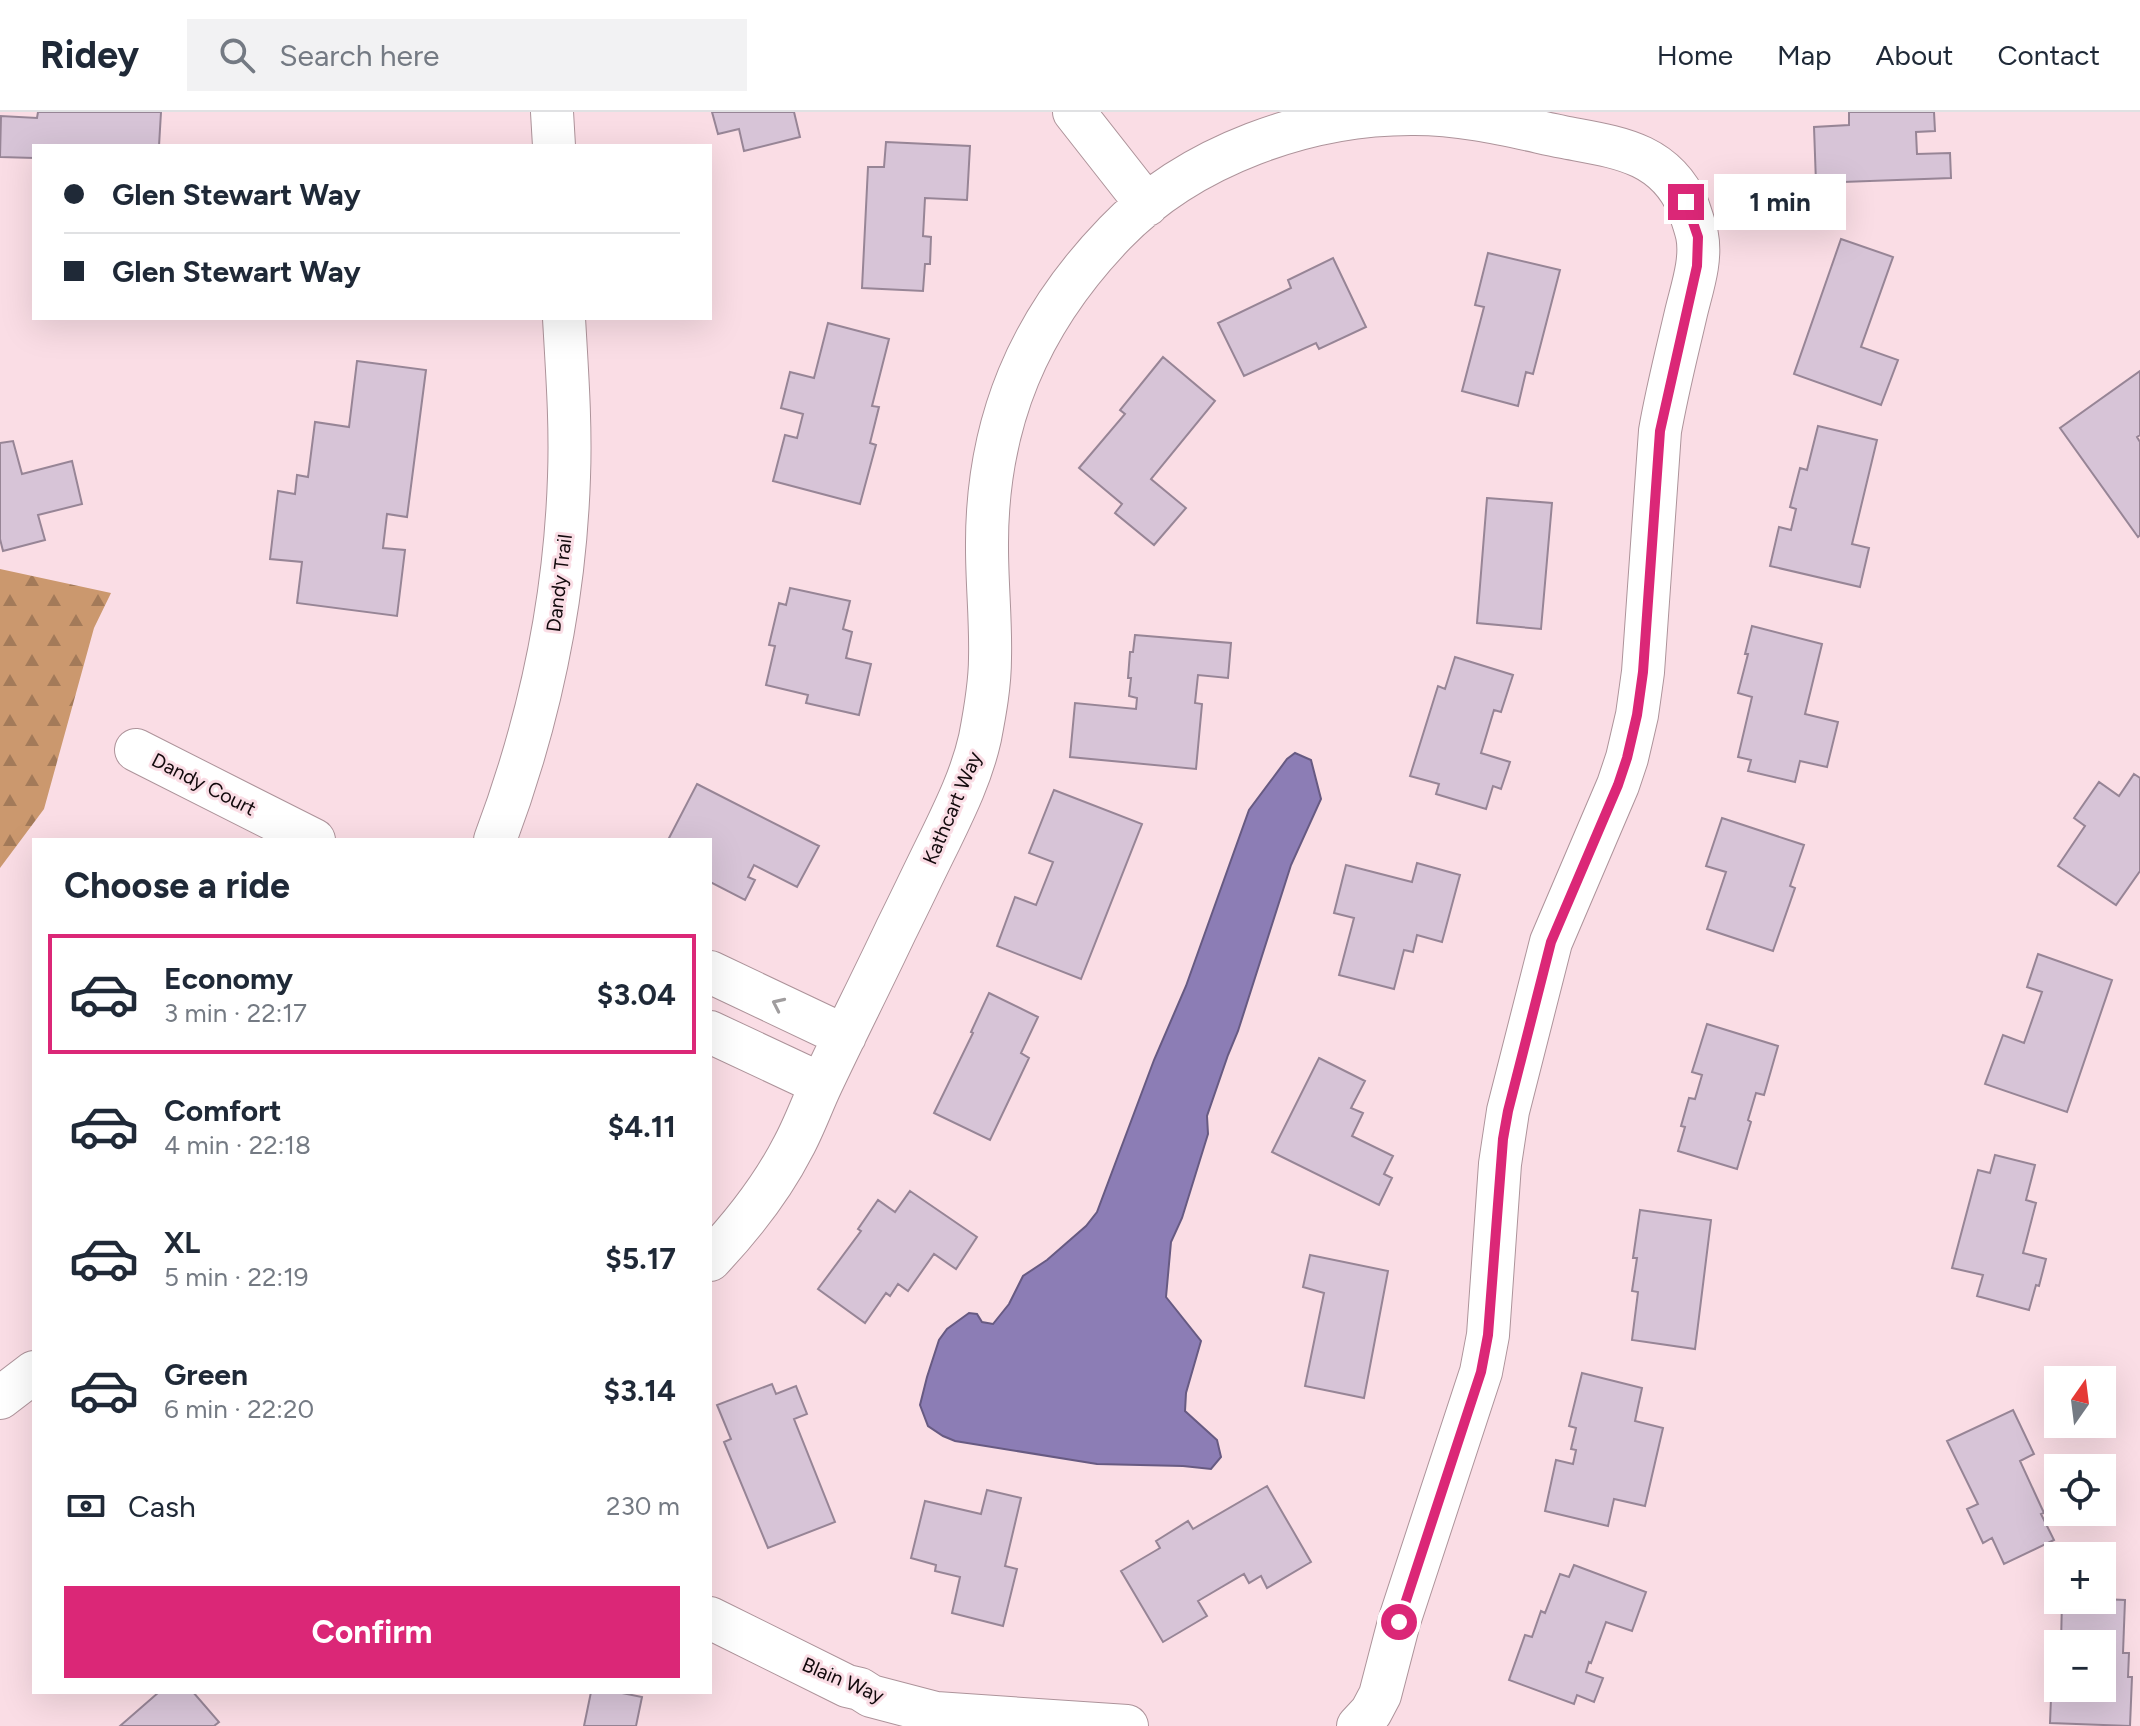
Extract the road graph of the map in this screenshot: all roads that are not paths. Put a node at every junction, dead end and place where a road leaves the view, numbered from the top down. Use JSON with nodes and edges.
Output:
{"nodes":[{"id":1,"x":552,"y":112,"type":"edge"},
{"id":2,"x":1074,"y":112,"type":"edge"},
{"id":3,"x":554,"y":144,"type":"edge"},
{"id":4,"x":1147,"y":205,"type":"junction"},
{"id":5,"x":564,"y":320,"type":"edge"},
{"id":6,"x":136,"y":750,"type":"dead end"},
{"id":7,"x":310,"y":838,"type":"edge"},
{"id":8,"x":496,"y":838,"type":"edge"},
{"id":9,"x":712,"y":973,"type":"edge"},
{"id":10,"x":712,"y":1033,"type":"edge"},
{"id":11,"x":845,"y":1036,"type":"junction"},
{"id":12,"x":821,"y":1084,"type":"junction"},
{"id":13,"x":712,"y":1258,"type":"edge"},
{"id":14,"x":32,"y":1374,"type":"edge"},
{"id":15,"x":0,"y":1398,"type":"edge"},
{"id":16,"x":712,"y":1619,"type":"edge"},
{"id":17,"x":1127,"y":1726,"type":"edge"},
{"id":18,"x":1358,"y":1726,"type":"edge"}],
"edges":[{"from":1,"to":3,"type":"street"},
{"from":2,"to":4,"type":"street"},
{"from":4,"to":11,"type":"street","name":"Kathcart Way"},
{"from":4,"to":18,"type":"street","name":"Kathcart Way"},
{"from":5,"to":8,"type":"street","name":"Dandy Trail"},
{"from":6,"to":7,"type":"street","name":"Dandy Court"},
{"from":11,"to":9,"type":"street","one_way":true},
{"from":10,"to":12,"type":"street"},
{"from":11,"to":12,"type":"street","name":"Kathcart Way"},
{"from":12,"to":13,"type":"street","name":"Kathcart Way"},
{"from":14,"to":15,"type":"street"},
{"from":16,"to":17,"type":"street","name":"Blain Way"}]}
